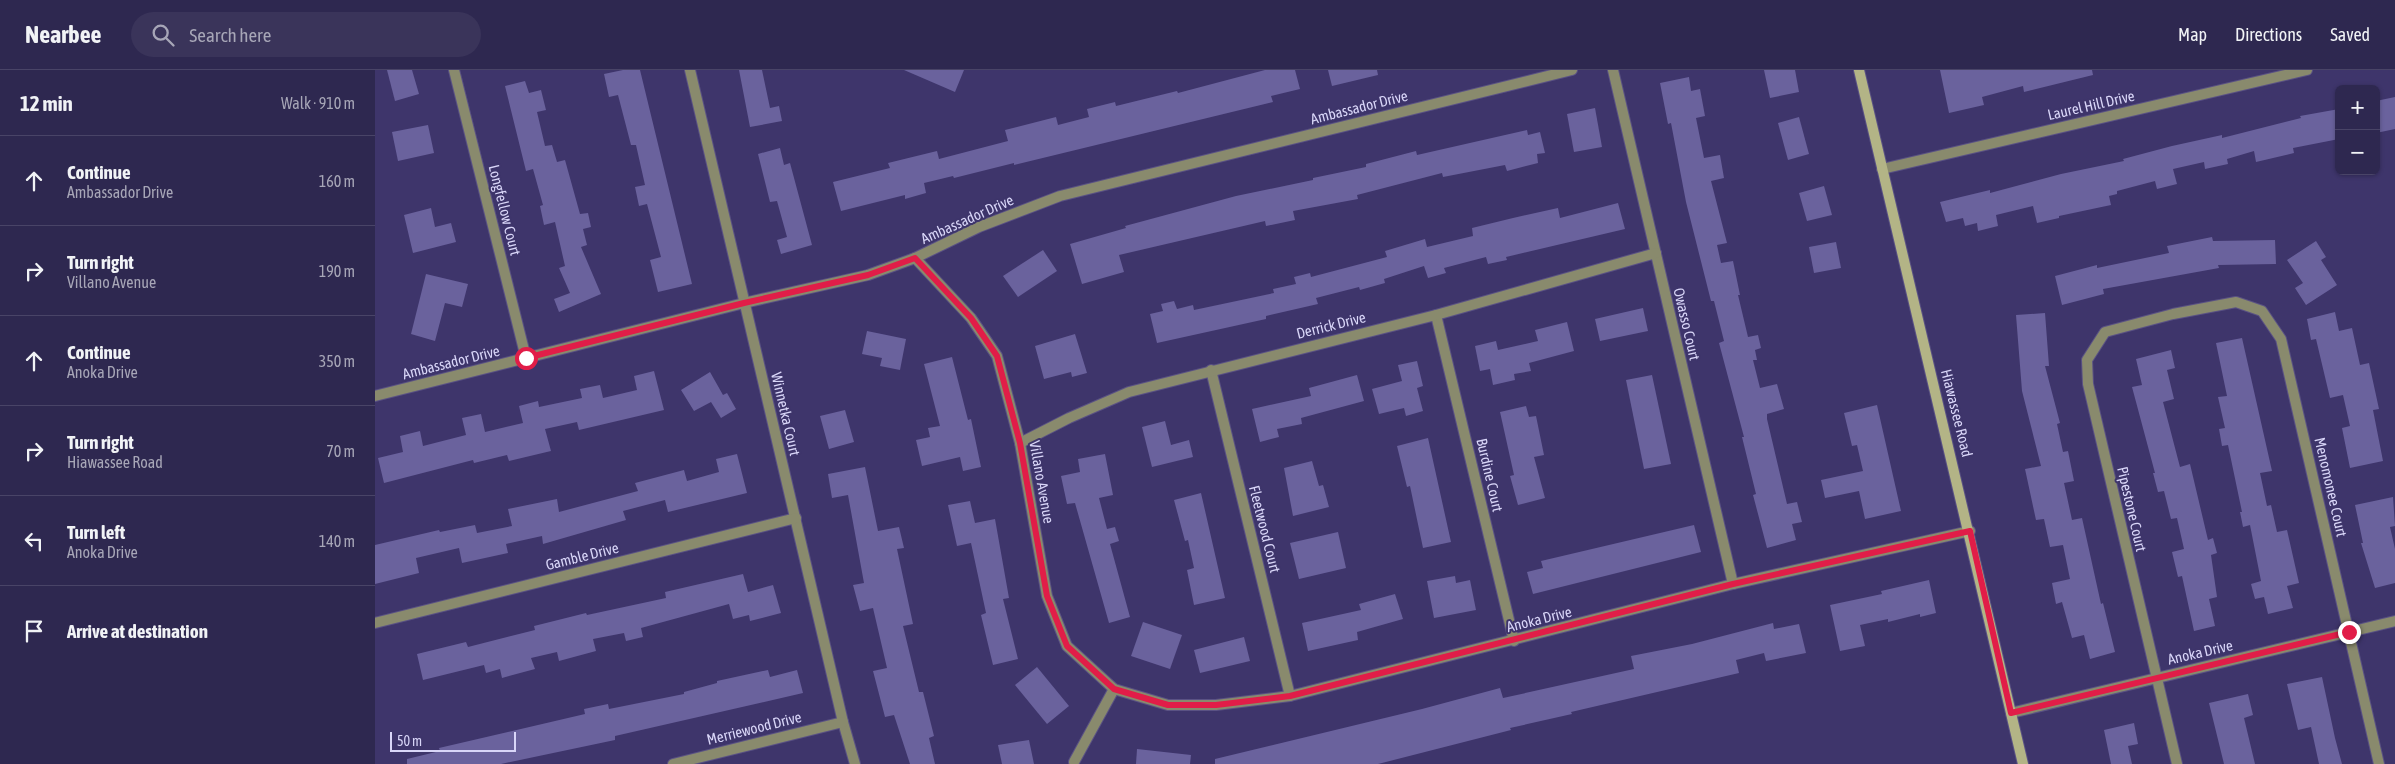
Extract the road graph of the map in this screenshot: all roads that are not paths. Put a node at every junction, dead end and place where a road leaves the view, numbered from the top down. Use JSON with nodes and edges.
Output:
{"nodes":[{"id":1,"x":454,"y":70,"type":"edge"},
{"id":2,"x":690,"y":70,"type":"edge"},
{"id":3,"x":1573,"y":70,"type":"edge"},
{"id":4,"x":1613,"y":70,"type":"edge"},
{"id":5,"x":1859,"y":70,"type":"edge"},
{"id":6,"x":2307,"y":70,"type":"edge"},
{"id":7,"x":1882,"y":169,"type":"junction"},
{"id":8,"x":1655,"y":253,"type":"junction"},
{"id":9,"x":915,"y":258,"type":"junction"},
{"id":10,"x":744,"y":303,"type":"junction"},
{"id":11,"x":2173,"y":314,"type":"joint"},
{"id":12,"x":1437,"y":315,"type":"junction"},
{"id":13,"x":526,"y":358,"type":"junction"},
{"id":14,"x":1211,"y":370,"type":"junction"},
{"id":15,"x":375,"y":396,"type":"edge"},
{"id":16,"x":1020,"y":443,"type":"junction"},
{"id":17,"x":795,"y":518,"type":"junction"},
{"id":18,"x":1970,"y":531,"type":"junction"},
{"id":19,"x":1733,"y":584,"type":"junction"},
{"id":20,"x":2395,"y":621,"type":"edge"},
{"id":21,"x":375,"y":622,"type":"edge"},
{"id":22,"x":2349,"y":632,"type":"junction"},
{"id":23,"x":1514,"y":641,"type":"junction"},
{"id":24,"x":2155,"y":678,"type":"junction"},
{"id":25,"x":1114,"y":689,"type":"junction"},
{"id":26,"x":1290,"y":696,"type":"junction"},
{"id":27,"x":2011,"y":713,"type":"junction"},
{"id":28,"x":843,"y":722,"type":"junction"},
{"id":29,"x":1074,"y":762,"type":"dead end"},
{"id":30,"x":673,"y":764,"type":"edge"},
{"id":31,"x":855,"y":764,"type":"edge"},
{"id":32,"x":2023,"y":764,"type":"edge"},
{"id":33,"x":2177,"y":764,"type":"edge"},
{"id":34,"x":2379,"y":764,"type":"edge"}],
"edges":[{"from":1,"to":13,"type":"street","name":"Longfellow Court"},
{"from":2,"to":10,"type":"street","name":"Winnetka Court"},
{"from":3,"to":9,"type":"street","name":"Ambassador Drive"},
{"from":4,"to":8,"type":"street","name":"Owasso Court"},
{"from":5,"to":7,"type":"main road","name":"Hiawassee Road"},
{"from":6,"to":7,"type":"street","name":"Laurel Hill Drive"},
{"from":7,"to":18,"type":"main road","name":"Hiawassee Road"},
{"from":8,"to":12,"type":"street","name":"Derrick Drive"},
{"from":8,"to":19,"type":"street","name":"Owasso Court"},
{"from":9,"to":10,"type":"street","name":"Ambassador Drive"},
{"from":9,"to":16,"type":"street","name":"Villano Avenue"},
{"from":10,"to":13,"type":"street","name":"Ambassador Drive"},
{"from":10,"to":17,"type":"street","name":"Winnetka Court"},
{"from":11,"to":22,"type":"street","name":"Menomonee Court"},
{"from":11,"to":24,"type":"street","name":"Pipestone Court"},
{"from":12,"to":14,"type":"street","name":"Derrick Drive"},
{"from":12,"to":23,"type":"street","name":"Burdine Court"},
{"from":13,"to":15,"type":"street","name":"Ambassador Drive"},
{"from":14,"to":16,"type":"street","name":"Derrick Drive"},
{"from":14,"to":26,"type":"street","name":"Fleetwood Court"},
{"from":16,"to":25,"type":"street","name":"Villano Avenue"},
{"from":17,"to":21,"type":"street","name":"Gamble Drive"},
{"from":17,"to":28,"type":"street","name":"Winnetka Court"},
{"from":18,"to":19,"type":"street","name":"Anoka Drive"},
{"from":18,"to":27,"type":"main road","name":"Hiawassee Road"},
{"from":19,"to":23,"type":"street","name":"Anoka Drive"},
{"from":20,"to":22,"type":"street","name":"Anoka Drive"},
{"from":22,"to":24,"type":"street","name":"Anoka Drive"},
{"from":22,"to":34,"type":"street","name":"Menomonee Court"},
{"from":23,"to":26,"type":"street","name":"Anoka Drive"},
{"from":24,"to":27,"type":"street","name":"Anoka Drive"},
{"from":24,"to":33,"type":"street","name":"Pipestone Court"},
{"from":25,"to":26,"type":"street","name":"Anoka Drive"},
{"from":25,"to":29,"type":"street"},
{"from":27,"to":32,"type":"main road","name":"Hiawassee Road"},
{"from":28,"to":30,"type":"street","name":"Merriewood Drive"},
{"from":28,"to":31,"type":"street","name":"Winnetka Court"}]}
